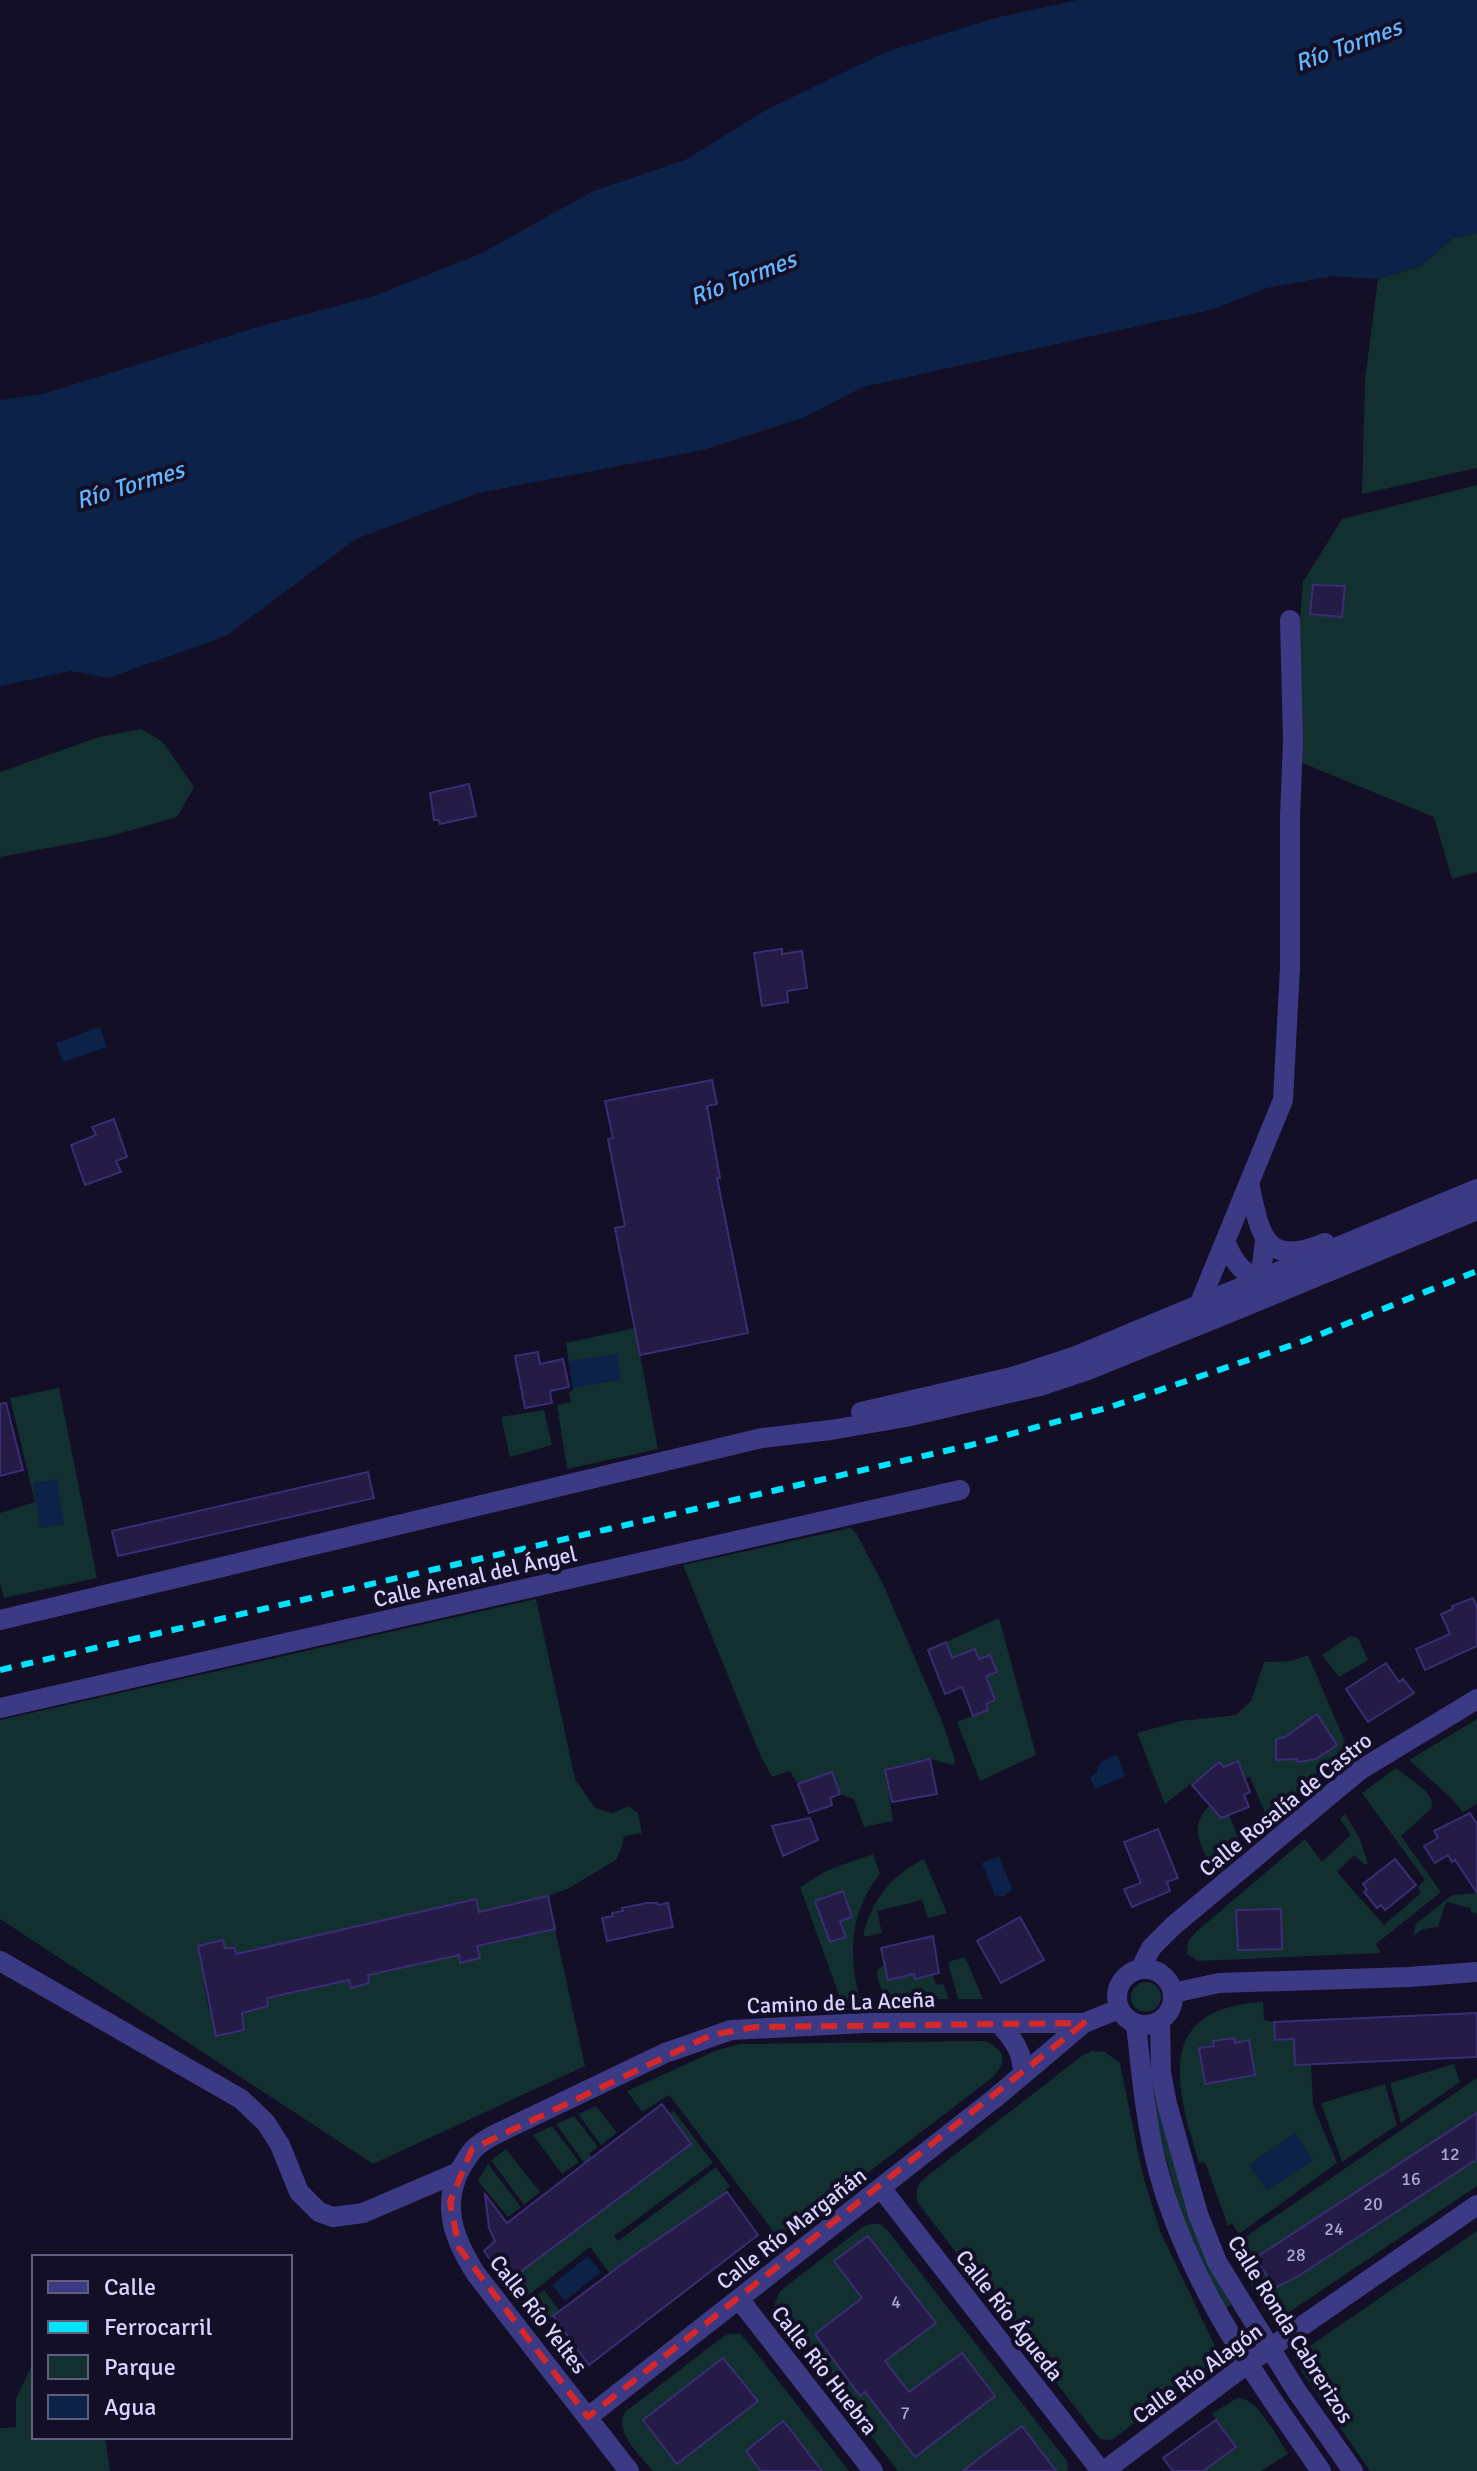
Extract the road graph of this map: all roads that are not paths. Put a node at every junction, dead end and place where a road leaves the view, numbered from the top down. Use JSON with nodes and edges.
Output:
{"nodes":[{"id":1,"x":1290,"y":620,"type":"dead end"},
{"id":2,"x":1250,"y":1187,"type":"junction"},
{"id":3,"x":1477,"y":1189,"type":"edge"},
{"id":4,"x":1446,"y":1201,"type":"junction"},
{"id":5,"x":1470,"y":1214,"type":"edge"},
{"id":6,"x":1265,"y":1241,"type":"junction"},
{"id":7,"x":1226,"y":1243,"type":"junction"},
{"id":8,"x":1260,"y":1280,"type":"junction"},
{"id":9,"x":1199,"y":1305,"type":"junction"},
{"id":10,"x":1088,"y":1370,"type":"junction"},
{"id":11,"x":797,"y":1433,"type":"junction"},
{"id":12,"x":960,"y":1490,"type":"dead end"},
{"id":13,"x":0,"y":1620,"type":"edge"},
{"id":14,"x":1477,"y":1699,"type":"edge"},
{"id":15,"x":0,"y":1708,"type":"edge"},
{"id":16,"x":0,"y":1961,"type":"edge"},
{"id":17,"x":1141,"y":1968,"type":"junction"},
{"id":18,"x":1477,"y":1972,"type":"edge"},
{"id":19,"x":1173,"y":1993,"type":"junction"},
{"id":20,"x":1119,"y":2009,"type":"junction"},
{"id":21,"x":1160,"y":2021,"type":"junction"},
{"id":22,"x":999,"y":2023,"type":"junction"},
{"id":23,"x":1084,"y":2023,"type":"junction"},
{"id":24,"x":1136,"y":2024,"type":"junction"},
{"id":25,"x":1023,"y":2075,"type":"junction"},
{"id":26,"x":459,"y":2172,"type":"junction"},
{"id":27,"x":881,"y":2188,"type":"junction"},
{"id":28,"x":1477,"y":2205,"type":"edge"},
{"id":29,"x":739,"y":2299,"type":"junction"},
{"id":30,"x":1271,"y":2348,"type":"junction"},
{"id":31,"x":1247,"y":2364,"type":"junction"},
{"id":32,"x":588,"y":2417,"type":"junction"},
{"id":33,"x":629,"y":2471,"type":"edge"},
{"id":34,"x":873,"y":2471,"type":"edge"},
{"id":35,"x":1102,"y":2471,"type":"edge"},
{"id":36,"x":1321,"y":2471,"type":"edge"},
{"id":37,"x":1353,"y":2471,"type":"edge"}],
"edges":[{"from":1,"to":2,"type":"street"},
{"from":2,"to":6,"type":"street"},
{"from":2,"to":7,"type":"street"},
{"from":3,"to":4,"type":"street"},
{"from":4,"to":6,"type":"street"},
{"from":4,"to":8,"type":"street"},
{"from":5,"to":8,"type":"street"},
{"from":5,"to":10,"type":"street"},
{"from":6,"to":8,"type":"street"},
{"from":7,"to":8,"type":"street"},
{"from":7,"to":9,"type":"street"},
{"from":8,"to":9,"type":"street"},
{"from":8,"to":10,"type":"street"},
{"from":9,"to":11,"type":"street"},
{"from":10,"to":11,"type":"street"},
{"from":11,"to":13,"type":"street"},
{"from":12,"to":15,"type":"street","name":"Calle Arenal del Ángel"},
{"from":14,"to":17,"type":"street","name":"Calle Rosalía de Castro"},
{"from":16,"to":26,"type":"street"},
{"from":17,"to":19,"type":"street"},
{"from":17,"to":20,"type":"street"},
{"from":18,"to":19,"type":"street"},
{"from":19,"to":21,"type":"street"},
{"from":20,"to":23,"type":"street","name":"Camino de La Aceña"},
{"from":20,"to":24,"type":"street"},
{"from":21,"to":24,"type":"street"},
{"from":21,"to":30,"type":"street","name":"Calle Ronda Cabrerizos"},
{"from":22,"to":23,"type":"street","name":"Camino de La Aceña"},
{"from":22,"to":25,"type":"street"},
{"from":22,"to":26,"type":"street","name":"Camino de La Aceña"},
{"from":23,"to":25,"type":"street","name":"Calle Río Margañán"},
{"from":24,"to":31,"type":"street"},
{"from":25,"to":27,"type":"street","name":"Calle Río Margañán"},
{"from":26,"to":32,"type":"street","name":"Calle Río Yeltes"},
{"from":27,"to":29,"type":"street","name":"Calle Río Margañán"},
{"from":27,"to":35,"type":"street","name":"Calle Río Águeda"},
{"from":28,"to":30,"type":"street","name":"Calle Río Alagón"},
{"from":29,"to":32,"type":"street","name":"Calle Río Margañán"},
{"from":29,"to":34,"type":"street","name":"Calle Río Huebra"},
{"from":30,"to":31,"type":"street","name":"Calle Río Alagón"},
{"from":30,"to":37,"type":"street","name":"Calle Ronda Cabrerizos"},
{"from":31,"to":35,"type":"street","name":"Calle Río Alagón"},
{"from":31,"to":36,"type":"street"},
{"from":32,"to":33,"type":"street","name":"Calle Río Yeltes"}]}
